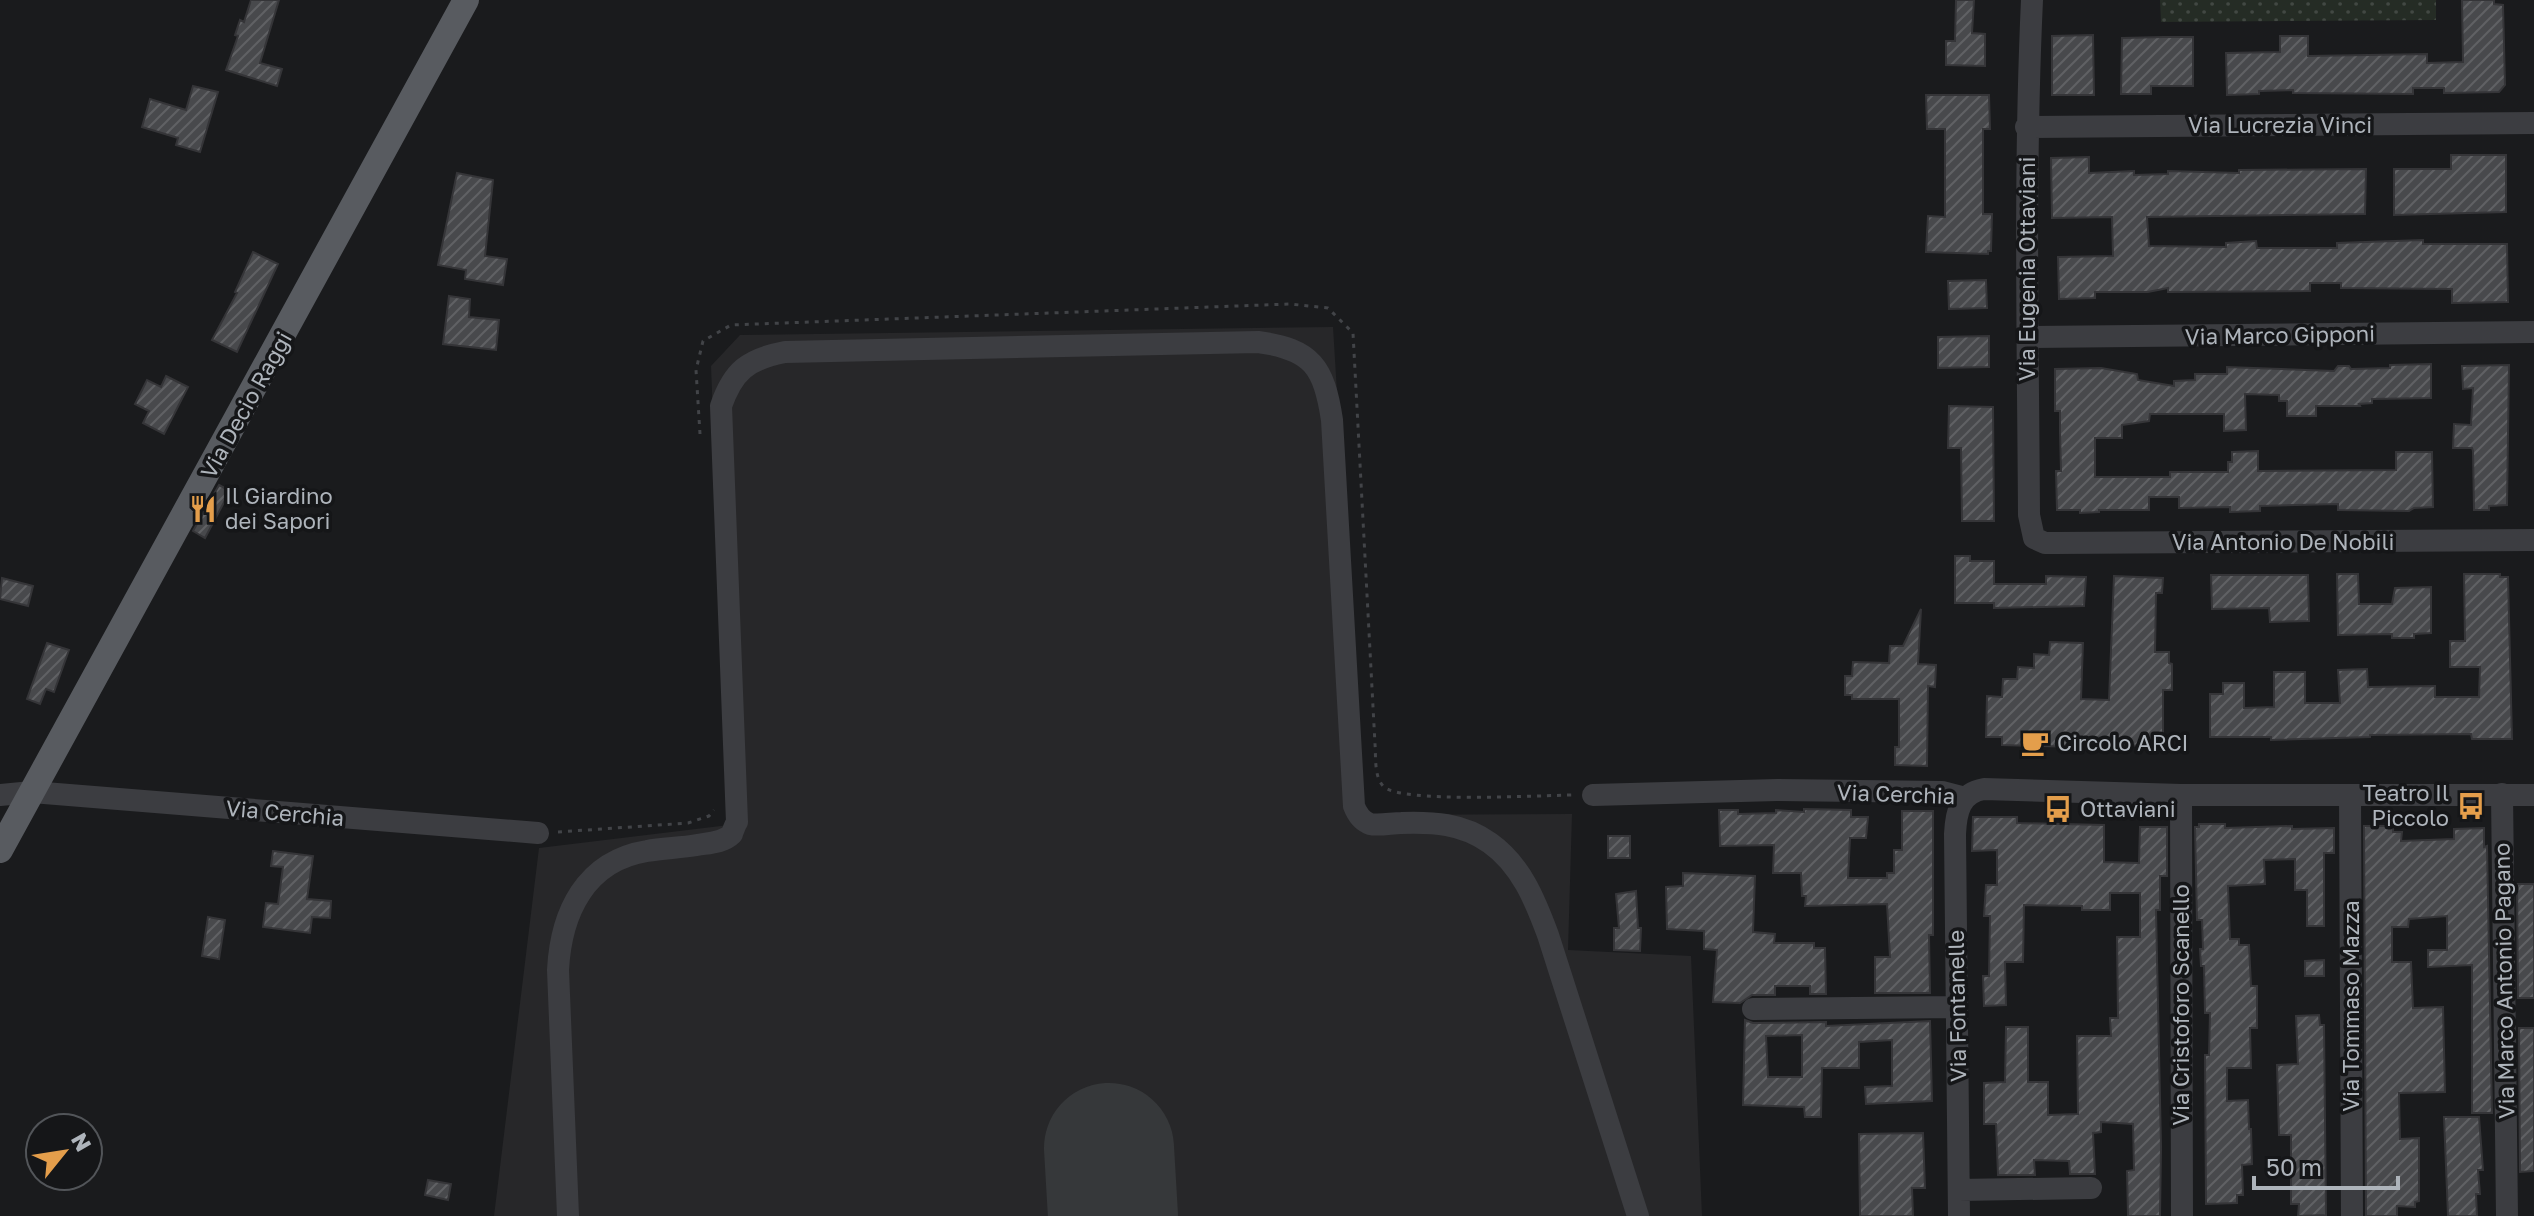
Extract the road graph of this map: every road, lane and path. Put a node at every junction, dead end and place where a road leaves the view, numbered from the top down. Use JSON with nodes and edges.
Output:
{"nodes":[{"id":1,"x":466,"y":0,"type":"edge"},
{"id":2,"x":2032,"y":0,"type":"edge"},
{"id":3,"x":2534,"y":123,"type":"edge"},
{"id":4,"x":2026,"y":127,"type":"junction"},
{"id":5,"x":2534,"y":332,"type":"edge"},
{"id":6,"x":2027,"y":337,"type":"junction"},
{"id":7,"x":700,"y":447,"type":"dead end"},
{"id":8,"x":2034,"y":538,"type":"joint"},
{"id":9,"x":2534,"y":540,"type":"edge"},
{"id":10,"x":32,"y":792,"type":"junction"},
{"id":11,"x":2502,"y":794,"type":"junction"},
{"id":12,"x":0,"y":795,"type":"edge"},
{"id":13,"x":1593,"y":795,"type":"joint"},
{"id":14,"x":2181,"y":795,"type":"junction"},
{"id":15,"x":2350,"y":795,"type":"junction"},
{"id":16,"x":2534,"y":795,"type":"edge"},
{"id":17,"x":1965,"y":798,"type":"junction"},
{"id":18,"x":716,"y":809,"type":"dead end"},
{"id":19,"x":538,"y":833,"type":"joint"},
{"id":20,"x":0,"y":850,"type":"edge"},
{"id":21,"x":1957,"y":1007,"type":"junction"},
{"id":22,"x":1753,"y":1009,"type":"dead end"},
{"id":23,"x":2091,"y":1188,"type":"dead end"},
{"id":24,"x":1959,"y":1190,"type":"junction"},
{"id":25,"x":568,"y":1216,"type":"edge"},
{"id":26,"x":1638,"y":1216,"type":"edge"},
{"id":27,"x":1959,"y":1216,"type":"edge"},
{"id":28,"x":2182,"y":1216,"type":"edge"},
{"id":29,"x":2352,"y":1216,"type":"edge"},
{"id":30,"x":2507,"y":1216,"type":"edge"}],
"edges":[{"from":1,"to":10,"type":"main road","name":"Via Decio Raggi"},
{"from":2,"to":4,"type":"street","name":"Via Eugenia Ottaviani"},
{"from":3,"to":4,"type":"street","name":"Via Lucrezia Vinci"},
{"from":4,"to":6,"type":"street","name":"Via Eugenia Ottaviani"},
{"from":5,"to":6,"type":"street","name":"Via Marco Gipponi"},
{"from":6,"to":8,"type":"street","name":"Via Eugenia Ottaviani"},
{"from":7,"to":13,"type":"path"},
{"from":8,"to":9,"type":"street","name":"Via Antonio De Nobili"},
{"from":10,"to":12,"type":"street","name":"Via Cerchia"},
{"from":10,"to":19,"type":"street","name":"Via Cerchia"},
{"from":10,"to":20,"type":"main road","name":"Via Decio Raggi"},
{"from":11,"to":15,"type":"street","name":"Via Cerchia"},
{"from":11,"to":16,"type":"street","name":"Via Cerchia"},
{"from":11,"to":30,"type":"street","name":"Via Marco Antonio Pagano"},
{"from":13,"to":17,"type":"street","name":"Via Cerchia"},
{"from":14,"to":15,"type":"street","name":"Via Cerchia"},
{"from":14,"to":17,"type":"street","name":"Via Cerchia"},
{"from":14,"to":28,"type":"street","name":"Via Cristoforo Scanello"},
{"from":15,"to":29,"type":"street","name":"Via Tommaso Mazza"},
{"from":17,"to":21,"type":"street","name":"Via Fontanelle"},
{"from":18,"to":19,"type":"path"},
{"from":21,"to":22,"type":"street"},
{"from":21,"to":24,"type":"street","name":"Via Fontanelle"},
{"from":23,"to":24,"type":"street"},
{"from":24,"to":27,"type":"street","name":"Via Fontanelle"},
{"from":25,"to":26,"type":"street"}]}
